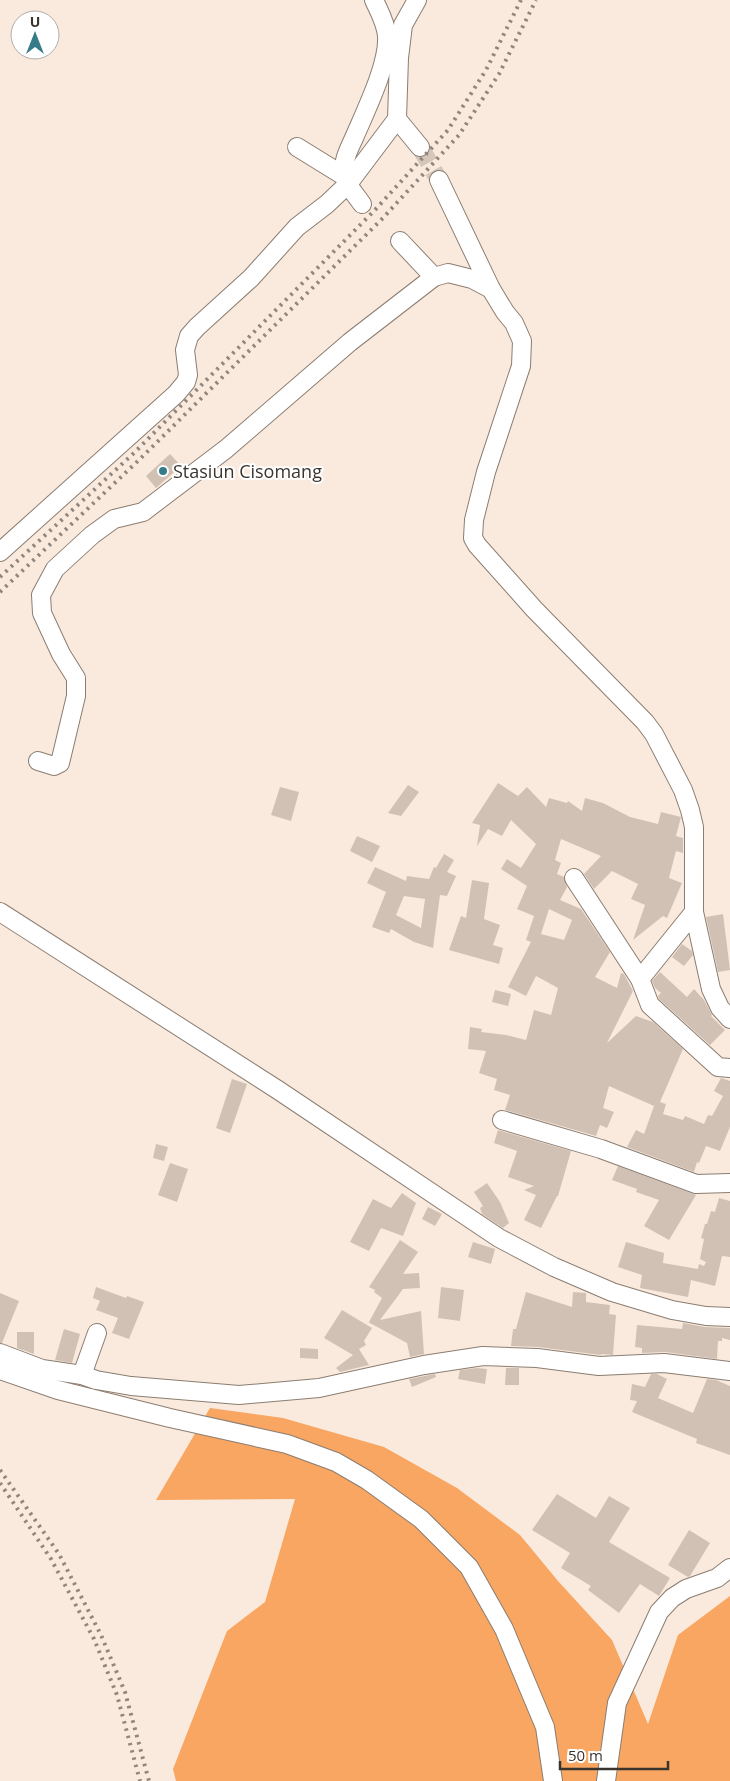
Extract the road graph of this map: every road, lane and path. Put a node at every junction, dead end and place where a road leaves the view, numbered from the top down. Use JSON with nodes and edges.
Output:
{"nodes":[{"id":1,"x":374,"y":0,"type":"edge"},
{"id":2,"x":417,"y":0,"type":"edge"},
{"id":3,"x":399,"y":66,"type":"junction"},
{"id":4,"x":379,"y":76,"type":"junction"},
{"id":5,"x":397,"y":119,"type":"junction"},
{"id":6,"x":297,"y":147,"type":"dead end"},
{"id":7,"x":420,"y":147,"type":"tunnel mouth"},
{"id":8,"x":346,"y":180,"type":"junction"},
{"id":9,"x":439,"y":180,"type":"tunnel mouth"},
{"id":10,"x":362,"y":204,"type":"dead end"},
{"id":11,"x":400,"y":241,"type":"dead end"},
{"id":12,"x":434,"y":277,"type":"junction"},
{"id":13,"x":492,"y":289,"type":"junction"},
{"id":14,"x":0,"y":552,"type":"edge"},
{"id":15,"x":38,"y":761,"type":"dead end"},
{"id":16,"x":574,"y":878,"type":"dead end"},
{"id":17,"x":0,"y":912,"type":"edge"},
{"id":18,"x":694,"y":912,"type":"junction"},
{"id":19,"x":640,"y":979,"type":"junction"},
{"id":20,"x":730,"y":1019,"type":"edge"},
{"id":21,"x":730,"y":1068,"type":"edge"},
{"id":22,"x":502,"y":1120,"type":"dead end"},
{"id":23,"x":730,"y":1183,"type":"edge"},
{"id":24,"x":730,"y":1317,"type":"edge"},
{"id":25,"x":97,"y":1333,"type":"dead end"},
{"id":26,"x":0,"y":1353,"type":"edge"},
{"id":27,"x":0,"y":1370,"type":"edge"},
{"id":28,"x":730,"y":1371,"type":"edge"},
{"id":29,"x":82,"y":1375,"type":"junction"},
{"id":30,"x":730,"y":1568,"type":"edge"},
{"id":31,"x":553,"y":1781,"type":"edge"},
{"id":32,"x":606,"y":1781,"type":"edge"}],
"edges":[{"from":1,"to":4,"type":"street"},
{"from":2,"to":3,"type":"street"},
{"from":3,"to":4,"type":"street"},
{"from":3,"to":5,"type":"street"},
{"from":4,"to":8,"type":"street"},
{"from":5,"to":7,"type":"street"},
{"from":5,"to":8,"type":"street"},
{"from":6,"to":8,"type":"street"},
{"from":8,"to":10,"type":"street"},
{"from":8,"to":14,"type":"street"},
{"from":9,"to":13,"type":"street"},
{"from":11,"to":12,"type":"street"},
{"from":12,"to":13,"type":"street"},
{"from":12,"to":15,"type":"street"},
{"from":13,"to":18,"type":"street"},
{"from":16,"to":19,"type":"street"},
{"from":17,"to":24,"type":"street"},
{"from":18,"to":19,"type":"street"},
{"from":18,"to":20,"type":"street"},
{"from":19,"to":21,"type":"street"},
{"from":22,"to":23,"type":"street"},
{"from":25,"to":29,"type":"street"},
{"from":26,"to":29,"type":"street"},
{"from":27,"to":31,"type":"street"},
{"from":28,"to":29,"type":"street"},
{"from":30,"to":32,"type":"street"}]}
